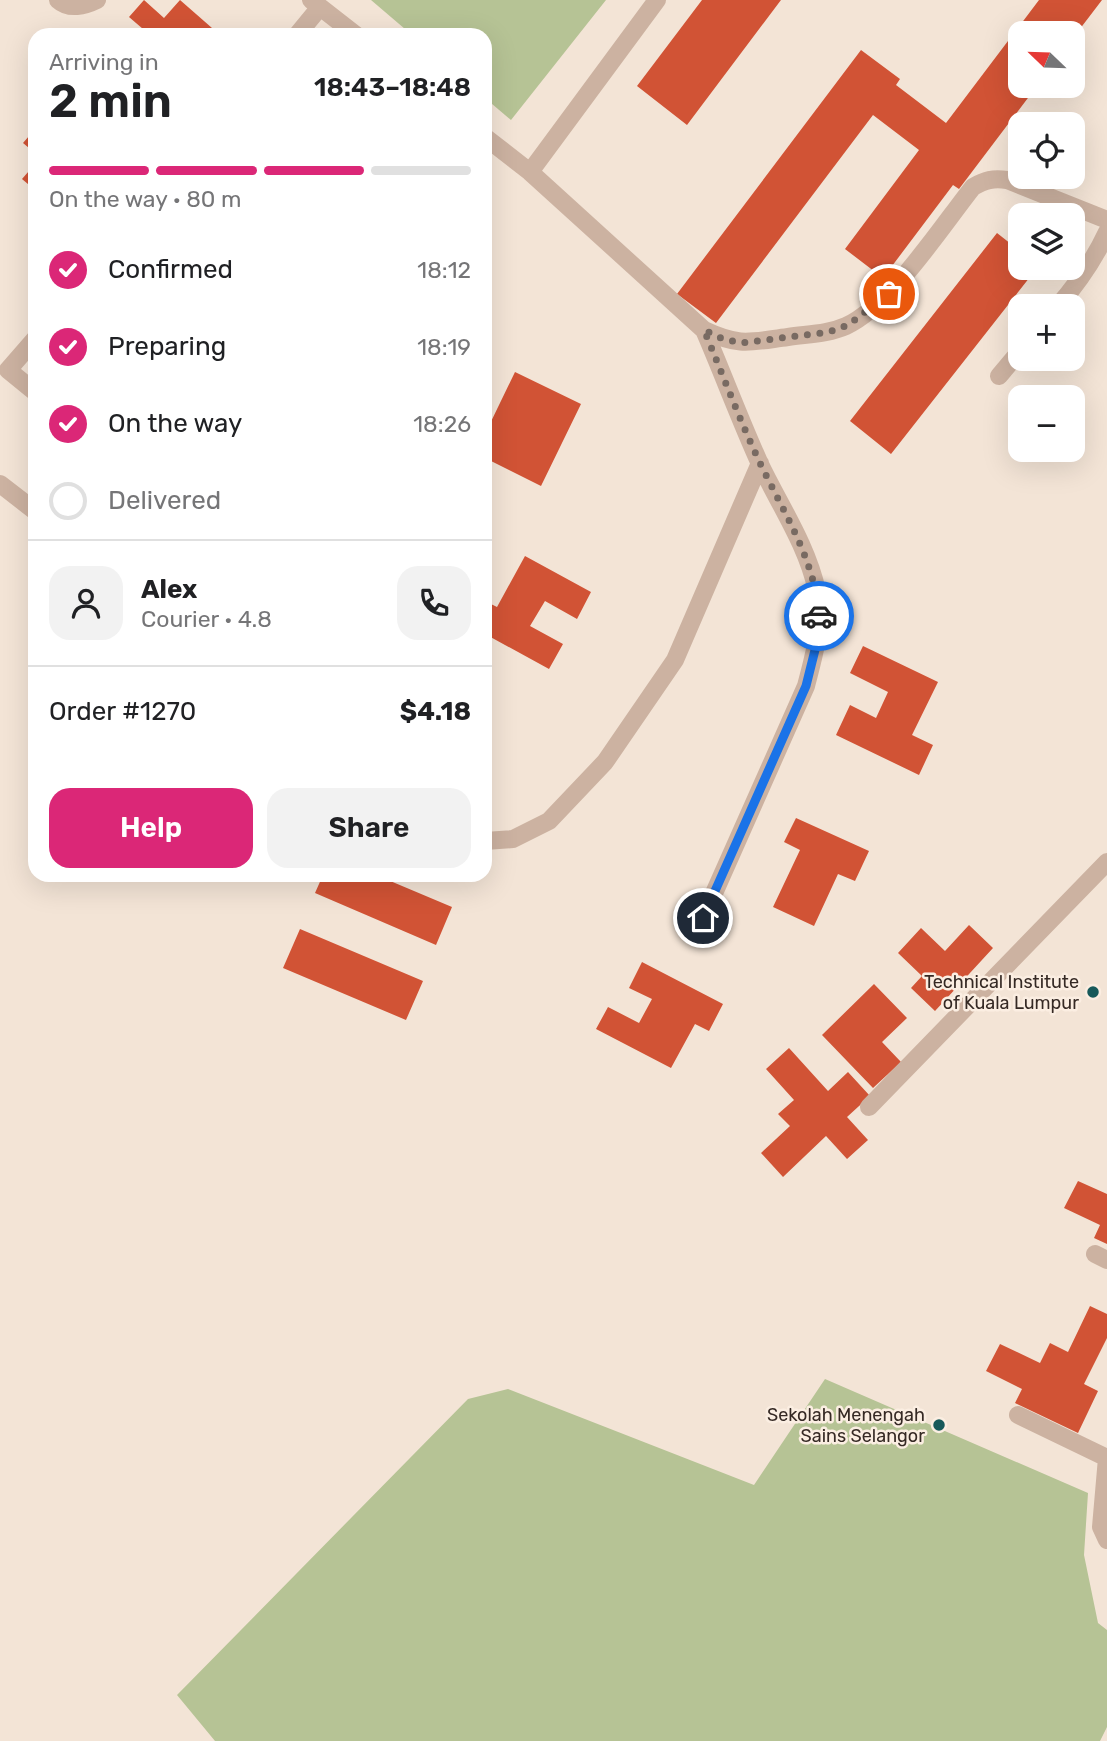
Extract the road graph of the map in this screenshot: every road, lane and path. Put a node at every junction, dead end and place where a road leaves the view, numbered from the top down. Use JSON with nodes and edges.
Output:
{"nodes":[{"id":1,"x":58,"y":0,"type":"edge"},
{"id":2,"x":97,"y":0,"type":"edge"},
{"id":3,"x":657,"y":0,"type":"edge"},
{"id":4,"x":316,"y":4,"type":"edge"},
{"id":5,"x":301,"y":28,"type":"edge"},
{"id":6,"x":347,"y":28,"type":"edge"},
{"id":7,"x":492,"y":142,"type":"edge"},
{"id":8,"x":530,"y":172,"type":"junction"},
{"id":9,"x":1107,"y":220,"type":"edge"},
{"id":10,"x":1107,"y":232,"type":"edge"},
{"id":11,"x":1069,"y":294,"type":"edge"},
{"id":12,"x":704,"y":330,"type":"junction"},
{"id":13,"x":28,"y":347,"type":"edge"},
{"id":14,"x":1008,"y":365,"type":"edge"},
{"id":15,"x":4,"y":374,"type":"edge"},
{"id":16,"x":999,"y":376,"type":"dead end"},
{"id":17,"x":28,"y":389,"type":"edge"},
{"id":18,"x":760,"y":463,"type":"junction"},
{"id":19,"x":0,"y":484,"type":"edge"},
{"id":20,"x":28,"y":506,"type":"edge"},
{"id":21,"x":492,"y":840,"type":"edge"},
{"id":22,"x":1107,"y":862,"type":"edge"},
{"id":23,"x":703,"y":918,"type":"dead end"},
{"id":24,"x":869,"y":1107,"type":"dead end"},
{"id":25,"x":1018,"y":1415,"type":"dead end"},
{"id":26,"x":1107,"y":1458,"type":"edge"},
{"id":27,"x":1107,"y":1540,"type":"edge"}],
"edges":[{"from":1,"to":2,"type":"lane"},
{"from":3,"to":8,"type":"lane"},
{"from":4,"to":5,"type":"lane"},
{"from":4,"to":6,"type":"lane"},
{"from":7,"to":8,"type":"lane"},
{"from":8,"to":12,"type":"lane"},
{"from":9,"to":12,"type":"lane"},
{"from":10,"to":11,"type":"lane"},
{"from":12,"to":18,"type":"lane"},
{"from":13,"to":15,"type":"lane"},
{"from":14,"to":16,"type":"lane"},
{"from":15,"to":17,"type":"lane"},
{"from":18,"to":21,"type":"lane"},
{"from":18,"to":23,"type":"lane"},
{"from":19,"to":20,"type":"lane"},
{"from":22,"to":24,"type":"lane"},
{"from":25,"to":26,"type":"lane"},
{"from":26,"to":27,"type":"lane"}]}
